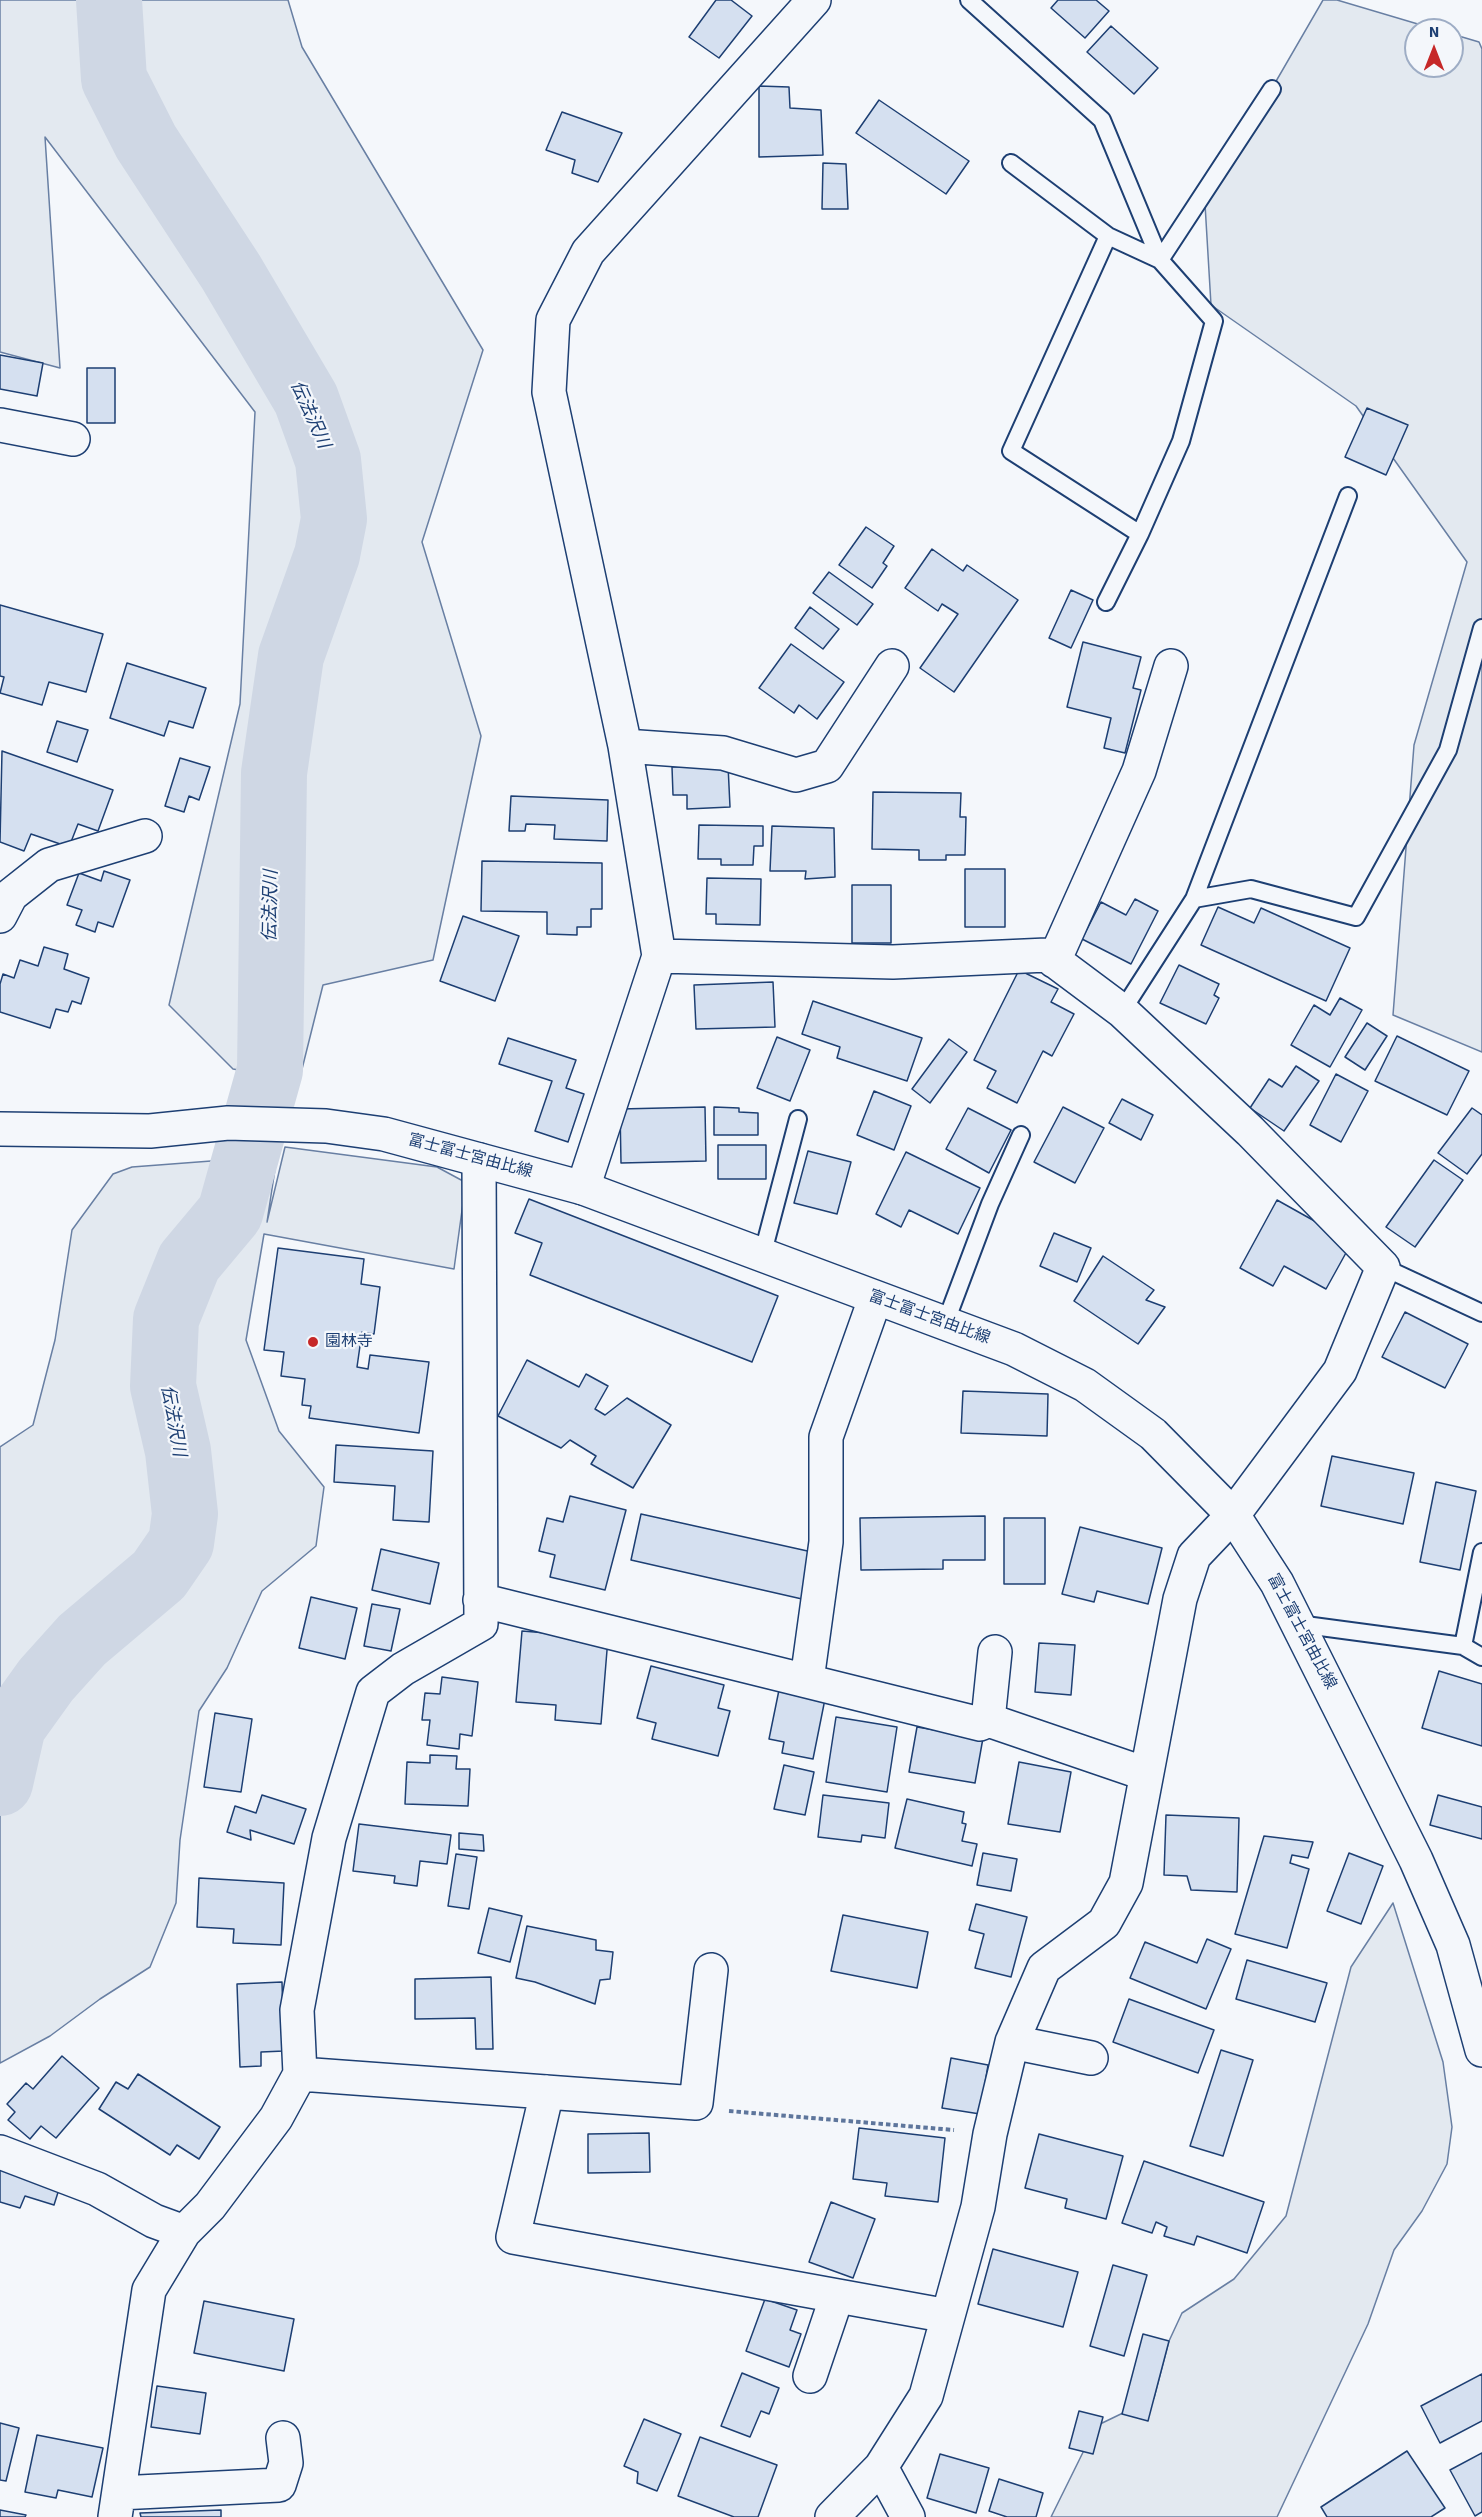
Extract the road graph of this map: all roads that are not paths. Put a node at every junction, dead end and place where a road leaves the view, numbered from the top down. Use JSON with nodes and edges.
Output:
{"nodes":[{"id":1,"x":814,"y":0,"type":"edge"},
{"id":2,"x":969,"y":0,"type":"edge"},
{"id":3,"x":1272,"y":89,"type":"dead end"},
{"id":4,"x":1011,"y":163,"type":"dead end"},
{"id":5,"x":1108,"y":236,"type":"junction"},
{"id":6,"x":1160,"y":260,"type":"junction"},
{"id":7,"x":0,"y":425,"type":"edge"},
{"id":8,"x":73,"y":439,"type":"dead end"},
{"id":9,"x":1348,"y":496,"type":"dead end"},
{"id":10,"x":1140,"y":534,"type":"junction"},
{"id":11,"x":1106,"y":602,"type":"dead end"},
{"id":12,"x":1482,"y":628,"type":"edge"},
{"id":13,"x":892,"y":666,"type":"dead end"},
{"id":14,"x":1172,"y":666,"type":"dead end"},
{"id":15,"x":625,"y":746,"type":"junction"},
{"id":16,"x":145,"y":836,"type":"dead end"},
{"id":17,"x":1194,"y":899,"type":"junction"},
{"id":18,"x":0,"y":916,"type":"edge"},
{"id":19,"x":659,"y":956,"type":"junction"},
{"id":20,"x":1054,"y":960,"type":"junction"},
{"id":21,"x":1122,"y":1011,"type":"junction"},
{"id":22,"x":798,"y":1119,"type":"dead end"},
{"id":23,"x":0,"y":1129,"type":"edge"},
{"id":24,"x":1021,"y":1135,"type":"dead end"},
{"id":25,"x":479,"y":1160,"type":"junction"},
{"id":26,"x":583,"y":1188,"type":"junction"},
{"id":27,"x":762,"y":1256,"type":"junction"},
{"id":28,"x":1383,"y":1267,"type":"junction"},
{"id":29,"x":875,"y":1299,"type":"junction"},
{"id":30,"x":1482,"y":1313,"type":"edge"},
{"id":31,"x":945,"y":1324,"type":"junction"},
{"id":32,"x":1233,"y":1515,"type":"junction"},
{"id":33,"x":1482,"y":1552,"type":"edge"},
{"id":34,"x":480,"y":1600,"type":"junction"},
{"id":35,"x":1298,"y":1624,"type":"junction"},
{"id":36,"x":1463,"y":1646,"type":"junction"},
{"id":37,"x":995,"y":1652,"type":"dead end"},
{"id":38,"x":1482,"y":1657,"type":"edge"},
{"id":39,"x":807,"y":1680,"type":"junction"},
{"id":40,"x":988,"y":1720,"type":"junction"},
{"id":41,"x":1146,"y":1774,"type":"junction"},
{"id":42,"x":711,"y":1970,"type":"dead end"},
{"id":43,"x":1472,"y":1973,"type":"edge"},
{"id":44,"x":1012,"y":2042,"type":"junction"},
{"id":45,"x":1482,"y":2050,"type":"edge"},
{"id":46,"x":1091,"y":2058,"type":"dead end"},
{"id":47,"x":300,"y":2074,"type":"junction"},
{"id":48,"x":547,"y":2092,"type":"junction"},
{"id":49,"x":0,"y":2152,"type":"edge"},
{"id":50,"x":184,"y":2232,"type":"junction"},
{"id":51,"x":837,"y":2296,"type":"junction"},
{"id":52,"x":948,"y":2316,"type":"junction"},
{"id":53,"x":810,"y":2376,"type":"dead end"},
{"id":54,"x":282,"y":2438,"type":"dead end"},
{"id":55,"x":881,"y":2467,"type":"junction"},
{"id":56,"x":117,"y":2505,"type":"edge"},
{"id":57,"x":832,"y":2517,"type":"edge"},
{"id":58,"x":908,"y":2517,"type":"edge"}],
"edges":[{"from":1,"to":15,"type":"street"},
{"from":2,"to":6,"type":"lane"},
{"from":3,"to":6,"type":"lane"},
{"from":4,"to":5,"type":"lane"},
{"from":5,"to":6,"type":"lane"},
{"from":5,"to":10,"type":"lane"},
{"from":6,"to":10,"type":"lane"},
{"from":7,"to":8,"type":"street"},
{"from":9,"to":17,"type":"lane"},
{"from":10,"to":11,"type":"lane"},
{"from":12,"to":17,"type":"lane"},
{"from":13,"to":15,"type":"street"},
{"from":14,"to":20,"type":"street"},
{"from":15,"to":19,"type":"street"},
{"from":16,"to":18,"type":"street"},
{"from":17,"to":21,"type":"lane"},
{"from":19,"to":20,"type":"street"},
{"from":19,"to":26,"type":"street"},
{"from":20,"to":21,"type":"street"},
{"from":21,"to":28,"type":"street"},
{"from":22,"to":27,"type":"lane"},
{"from":23,"to":25,"type":"street","name":"富士富士宮由比線"},
{"from":24,"to":31,"type":"lane"},
{"from":25,"to":26,"type":"street","name":"富士富士宮由比線"},
{"from":25,"to":34,"type":"street"},
{"from":26,"to":27,"type":"street","name":"富士富士宮由比線"},
{"from":27,"to":29,"type":"street","name":"富士富士宮由比線"},
{"from":28,"to":30,"type":"lane"},
{"from":28,"to":32,"type":"street"},
{"from":29,"to":31,"type":"street","name":"富士富士宮由比線"},
{"from":29,"to":39,"type":"street"},
{"from":31,"to":32,"type":"street","name":"富士富士宮由比線"},
{"from":32,"to":35,"type":"street","name":"富士富士宮由比線"},
{"from":32,"to":41,"type":"street"},
{"from":33,"to":36,"type":"lane"},
{"from":34,"to":39,"type":"street"},
{"from":34,"to":47,"type":"street"},
{"from":35,"to":36,"type":"lane"},
{"from":35,"to":43,"type":"street","name":"富士富士宮由比線"},
{"from":36,"to":38,"type":"lane"},
{"from":37,"to":40,"type":"street"},
{"from":39,"to":40,"type":"street"},
{"from":40,"to":41,"type":"street"},
{"from":41,"to":44,"type":"street"},
{"from":42,"to":48,"type":"street"},
{"from":43,"to":45,"type":"street","name":"富士富士宮由比線"},
{"from":44,"to":46,"type":"street"},
{"from":44,"to":52,"type":"street"},
{"from":47,"to":48,"type":"street"},
{"from":47,"to":50,"type":"street"},
{"from":48,"to":51,"type":"street"},
{"from":49,"to":50,"type":"street"},
{"from":50,"to":56,"type":"street"},
{"from":51,"to":52,"type":"street"},
{"from":51,"to":53,"type":"street"},
{"from":52,"to":55,"type":"street"},
{"from":54,"to":56,"type":"street"},
{"from":55,"to":57,"type":"street"},
{"from":55,"to":58,"type":"street"}]}
